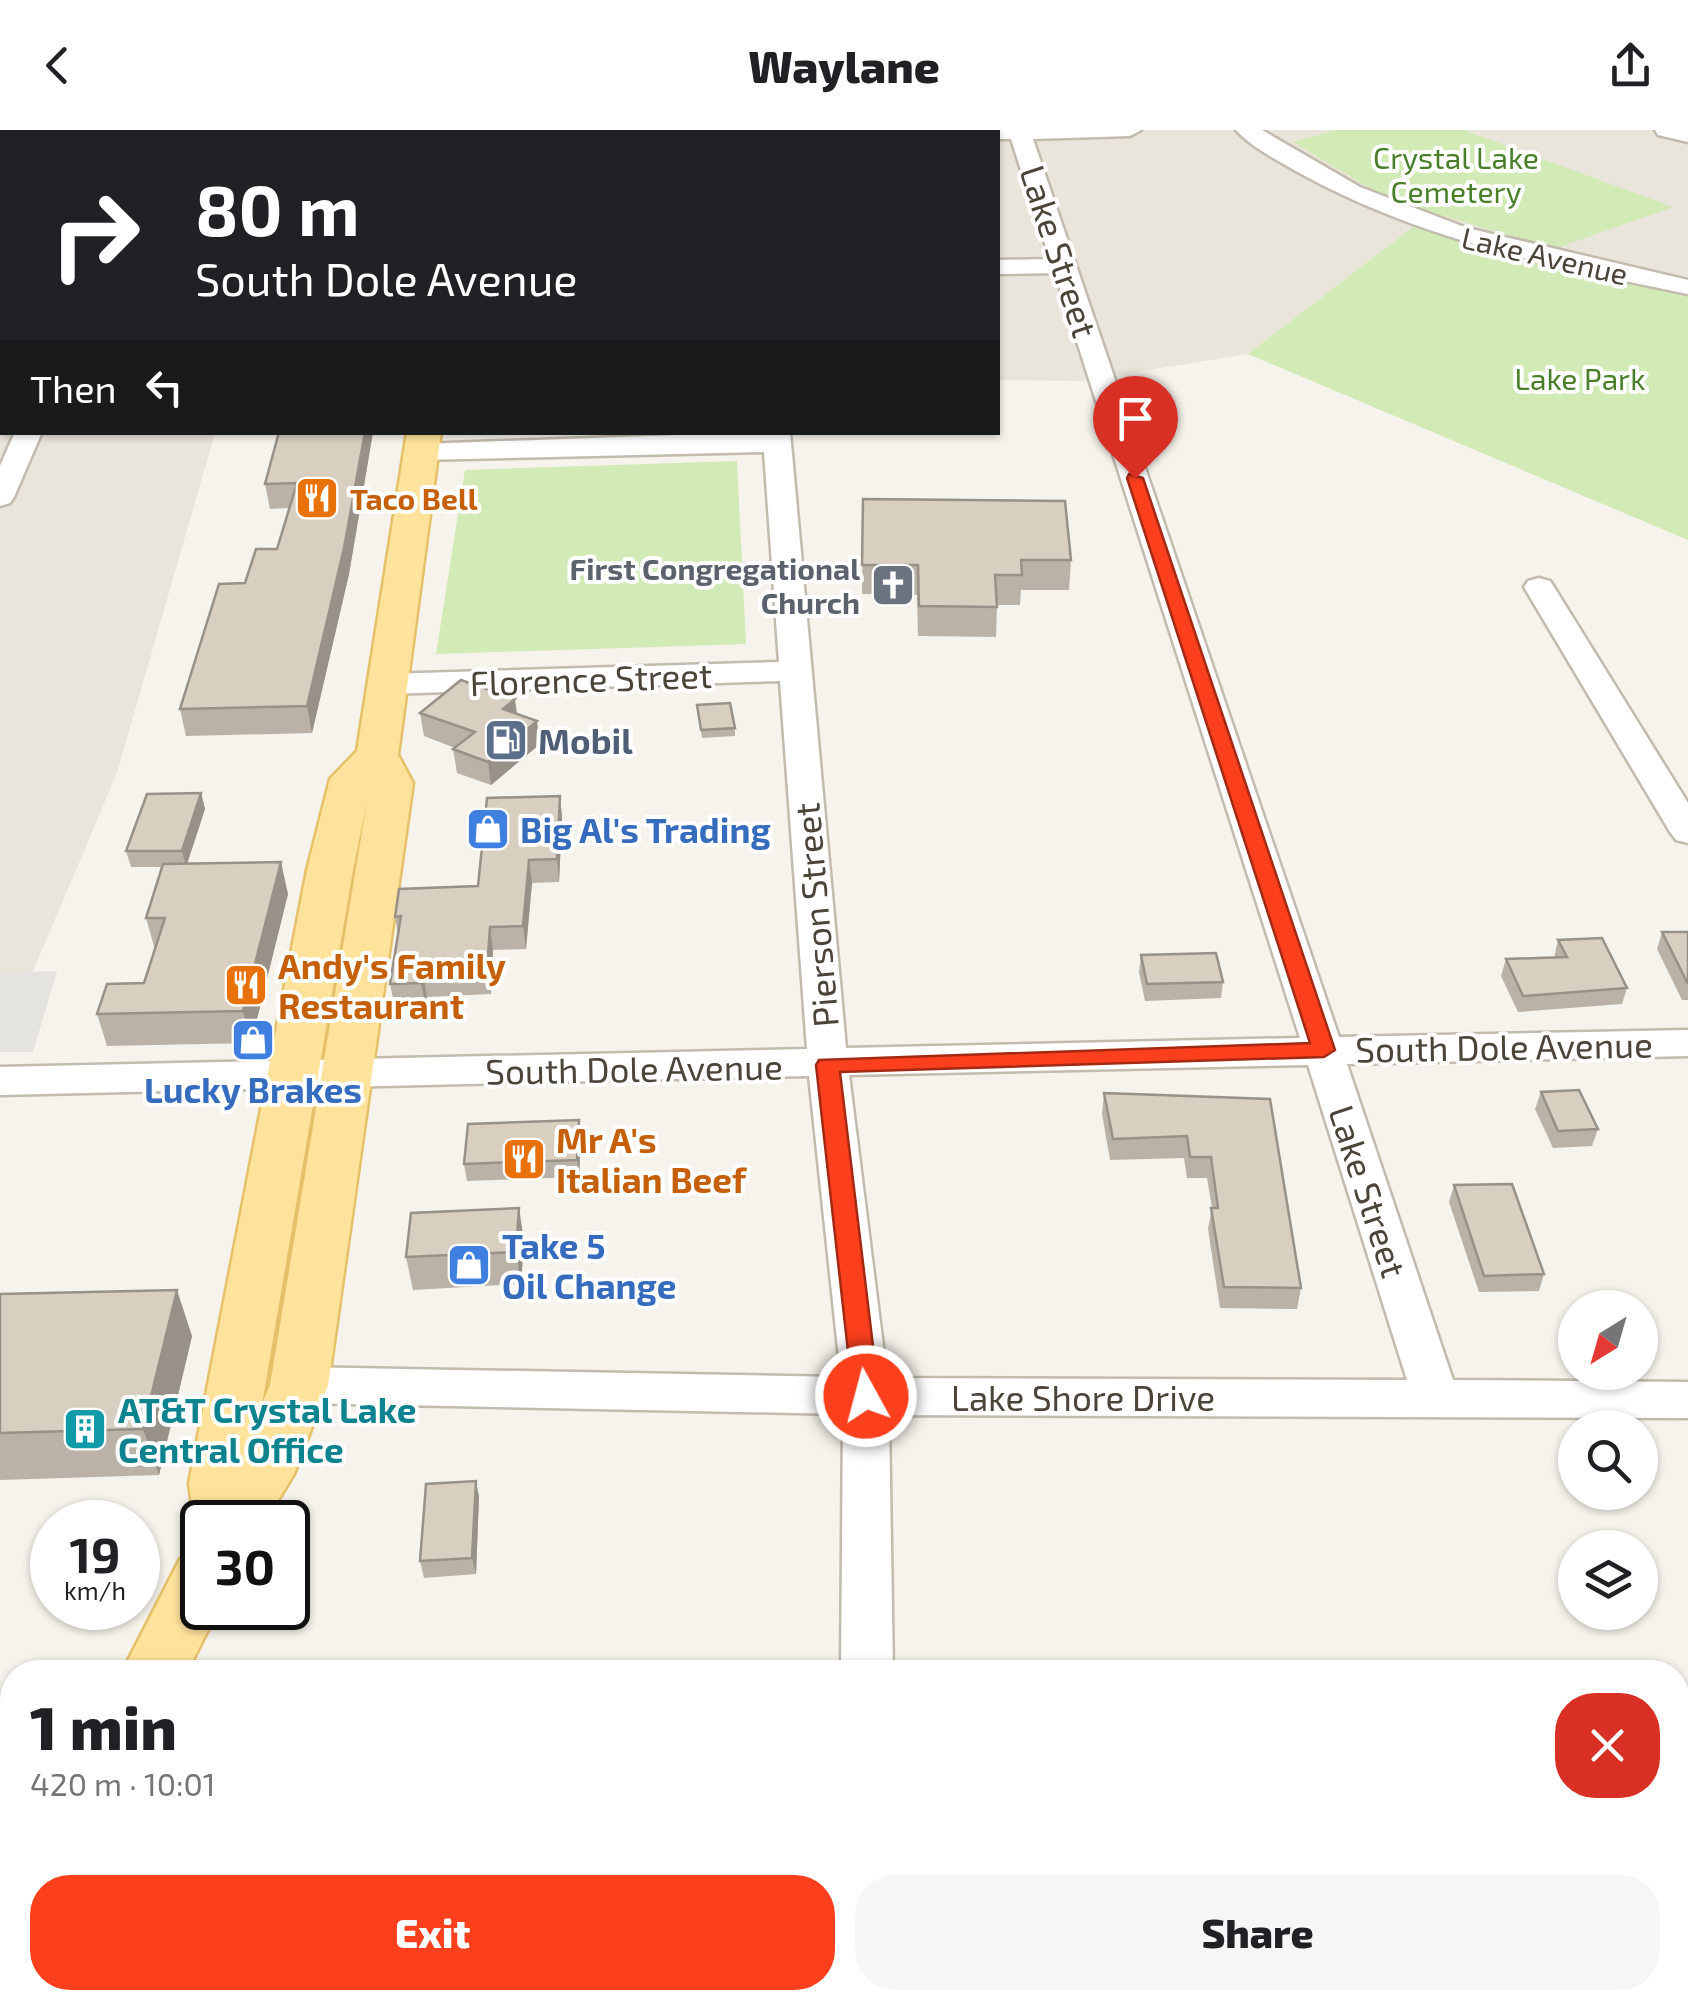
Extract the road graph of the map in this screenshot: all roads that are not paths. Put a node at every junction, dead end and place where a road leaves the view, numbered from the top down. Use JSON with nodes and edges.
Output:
{"nodes":[{"id":1,"x":1130,"y":130,"type":"edge"},
{"id":2,"x":1247,"y":130,"type":"edge"},
{"id":3,"x":1669,"y":130,"type":"edge"},
{"id":4,"x":1012,"y":132,"type":"edge"},
{"id":5,"x":1688,"y":136,"type":"edge"},
{"id":6,"x":1065,"y":266,"type":"junction"},
{"id":7,"x":1000,"y":267,"type":"edge"},
{"id":8,"x":1688,"y":287,"type":"edge"},
{"id":9,"x":27,"y":435,"type":"edge"},
{"id":10,"x":776,"y":438,"type":"edge"},
{"id":11,"x":422,"y":442,"type":"edge"},
{"id":12,"x":0,"y":497,"type":"edge"},
{"id":13,"x":1539,"y":587,"type":"dead end"},
{"id":14,"x":794,"y":671,"type":"junction"},
{"id":15,"x":388,"y":684,"type":"junction"},
{"id":16,"x":1688,"y":832,"type":"edge"},
{"id":17,"x":354,"y":869,"type":"junction"},
{"id":18,"x":1688,"y":1043,"type":"edge"},
{"id":19,"x":1324,"y":1050,"type":"junction"},
{"id":20,"x":828,"y":1065,"type":"junction"},
{"id":21,"x":348,"y":1071,"type":"junction"},
{"id":22,"x":293,"y":1074,"type":"junction"},
{"id":23,"x":0,"y":1082,"type":"edge"},
{"id":24,"x":299,"y":1385,"type":"junction"},
{"id":25,"x":866,"y":1396,"type":"junction"},
{"id":26,"x":1436,"y":1399,"type":"junction"},
{"id":27,"x":1688,"y":1400,"type":"edge"},
{"id":28,"x":223,"y":1500,"type":"edge"},
{"id":29,"x":244,"y":1500,"type":"edge"},
{"id":30,"x":180,"y":1621,"type":"edge"},
{"id":31,"x":160,"y":1660,"type":"edge"},
{"id":32,"x":867,"y":1660,"type":"edge"}],
"edges":[{"from":1,"to":4,"type":"street"},
{"from":2,"to":8,"type":"street","name":"Lake Avenue"},
{"from":3,"to":5,"type":"street"},
{"from":4,"to":6,"type":"street","name":"Lake Street"},
{"from":6,"to":7,"type":"street"},
{"from":6,"to":19,"type":"street","name":"Lake Street"},
{"from":9,"to":12,"type":"street"},
{"from":10,"to":11,"type":"street"},
{"from":10,"to":14,"type":"street","name":"Pierson Street"},
{"from":11,"to":15,"type":"main road"},
{"from":13,"to":16,"type":"street"},
{"from":14,"to":15,"type":"street","name":"Florence Street"},
{"from":14,"to":20,"type":"street","name":"Pierson Street"},
{"from":15,"to":17,"type":"main road"},
{"from":17,"to":21,"type":"main road"},
{"from":17,"to":22,"type":"main road"},
{"from":18,"to":19,"type":"street","name":"South Dole Avenue"},
{"from":19,"to":20,"type":"street","name":"South Dole Avenue"},
{"from":19,"to":26,"type":"street","name":"Lake Street"},
{"from":20,"to":21,"type":"street","name":"South Dole Avenue"},
{"from":20,"to":25,"type":"street","name":"Pierson Street"},
{"from":21,"to":22,"type":"street","name":"South Dole Avenue"},
{"from":21,"to":24,"type":"main road"},
{"from":22,"to":23,"type":"street","name":"South Dole Avenue"},
{"from":22,"to":28,"type":"main road"},
{"from":24,"to":25,"type":"street","name":"Lake Shore Drive"},
{"from":24,"to":29,"type":"main road"},
{"from":25,"to":26,"type":"street","name":"Lake Shore Drive"},
{"from":25,"to":32,"type":"street","name":"Pierson Street"},
{"from":26,"to":27,"type":"street","name":"Lake Shore Drive"},
{"from":30,"to":31,"type":"main road"}]}
